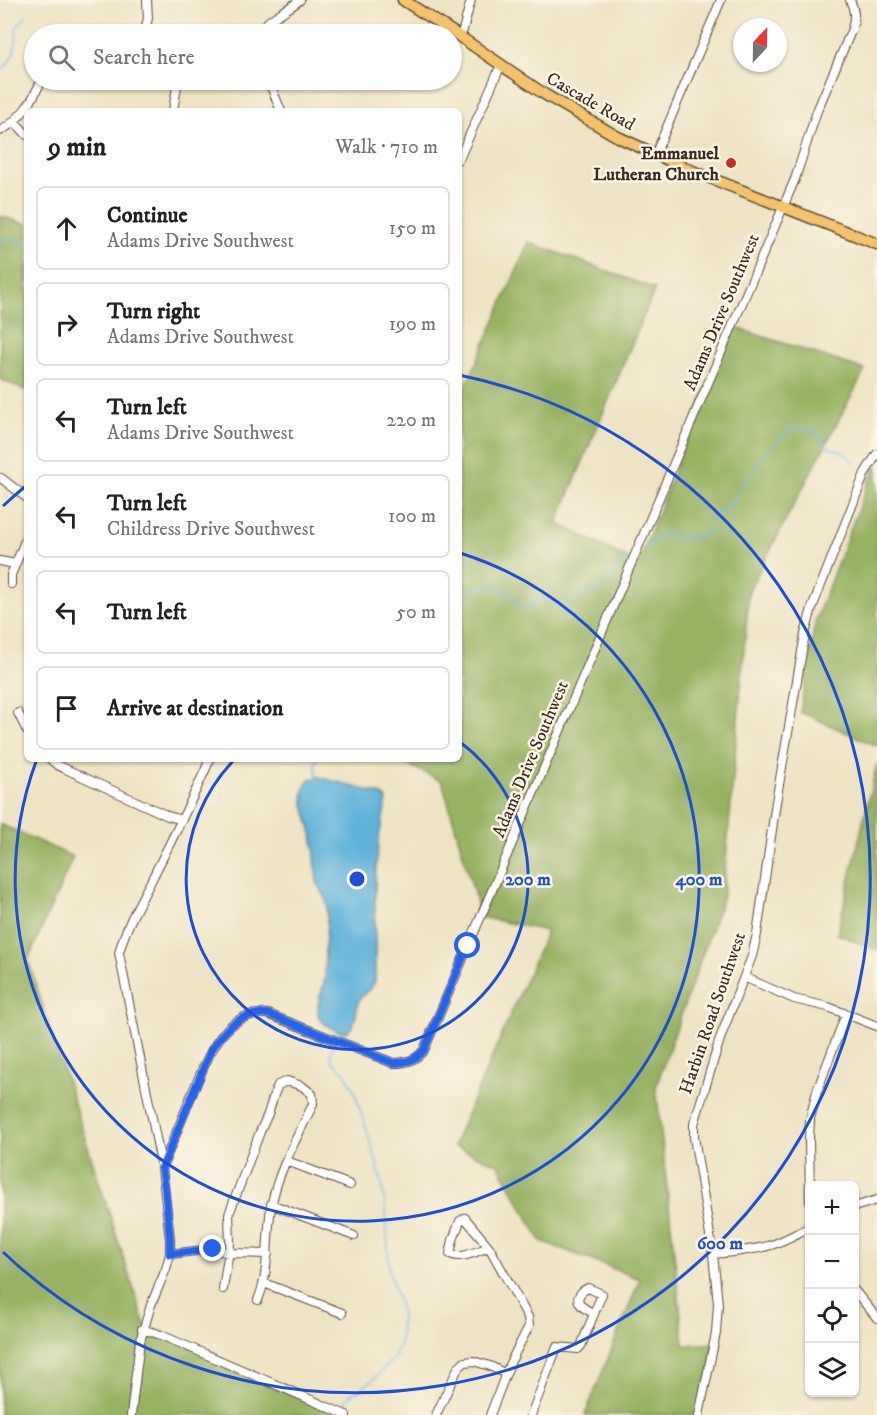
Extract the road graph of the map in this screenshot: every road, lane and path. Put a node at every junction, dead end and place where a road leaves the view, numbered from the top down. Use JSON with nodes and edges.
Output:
{"nodes":[{"id":1,"x":147,"y":0,"type":"edge"},
{"id":2,"x":300,"y":0,"type":"edge"},
{"id":3,"x":403,"y":0,"type":"edge"},
{"id":4,"x":471,"y":0,"type":"edge"},
{"id":5,"x":722,"y":0,"type":"edge"},
{"id":6,"x":850,"y":0,"type":"edge"},
{"id":7,"x":146,"y":24,"type":"edge"},
{"id":8,"x":264,"y":24,"type":"edge"},
{"id":9,"x":440,"y":24,"type":"edge"},
{"id":10,"x":462,"y":30,"type":"edge"},
{"id":11,"x":462,"y":38,"type":"edge"},
{"id":12,"x":501,"y":65,"type":"junction"},
{"id":13,"x":36,"y":90,"type":"edge"},
{"id":14,"x":176,"y":90,"type":"edge"},
{"id":15,"x":272,"y":90,"type":"edge"},
{"id":16,"x":25,"y":108,"type":"edge"},
{"id":17,"x":172,"y":108,"type":"edge"},
{"id":18,"x":280,"y":108,"type":"edge"},
{"id":19,"x":24,"y":109,"type":"edge"},
{"id":20,"x":14,"y":121,"type":"junction"},
{"id":21,"x":0,"y":132,"type":"edge"},
{"id":22,"x":24,"y":132,"type":"edge"},
{"id":23,"x":462,"y":152,"type":"edge"},
{"id":24,"x":656,"y":155,"type":"junction"},
{"id":25,"x":783,"y":207,"type":"junction"},
{"id":26,"x":877,"y":244,"type":"edge"},
{"id":27,"x":877,"y":454,"type":"edge"},
{"id":28,"x":1,"y":478,"type":"edge"},
{"id":29,"x":24,"y":496,"type":"edge"},
{"id":30,"x":24,"y":543,"type":"edge"},
{"id":31,"x":0,"y":561,"type":"edge"},
{"id":32,"x":15,"y":564,"type":"junction"},
{"id":33,"x":11,"y":584,"type":"dead end"},
{"id":34,"x":18,"y":713,"type":"dead end"},
{"id":35,"x":24,"y":725,"type":"edge"},
{"id":36,"x":54,"y":762,"type":"edge"},
{"id":37,"x":209,"y":762,"type":"edge"},
{"id":38,"x":182,"y":820,"type":"junction"},
{"id":39,"x":744,"y":977,"type":"junction"},
{"id":40,"x":846,"y":1014,"type":"junction"},
{"id":41,"x":877,"y":1026,"type":"edge"},
{"id":42,"x":287,"y":1161,"type":"junction"},
{"id":43,"x":162,"y":1168,"type":"junction"},
{"id":44,"x":808,"y":1181,"type":"edge"},
{"id":45,"x":350,"y":1185,"type":"dead end"},
{"id":46,"x":877,"y":1200,"type":"edge"},
{"id":47,"x":272,"y":1204,"type":"junction"},
{"id":48,"x":859,"y":1206,"type":"edge"},
{"id":49,"x":805,"y":1230,"type":"edge"},
{"id":50,"x":354,"y":1236,"type":"dead end"},
{"id":51,"x":489,"y":1247,"type":"junction"},
{"id":52,"x":229,"y":1253,"type":"junction"},
{"id":53,"x":170,"y":1254,"type":"junction"},
{"id":54,"x":268,"y":1254,"type":"junction"},
{"id":55,"x":713,"y":1254,"type":"junction"},
{"id":56,"x":264,"y":1283,"type":"junction"},
{"id":57,"x":223,"y":1289,"type":"dead end"},
{"id":58,"x":859,"y":1295,"type":"edge"},
{"id":59,"x":258,"y":1300,"type":"dead end"},
{"id":60,"x":342,"y":1313,"type":"dead end"},
{"id":61,"x":594,"y":1313,"type":"dead end"},
{"id":62,"x":877,"y":1318,"type":"edge"},
{"id":63,"x":142,"y":1329,"type":"junction"},
{"id":64,"x":506,"y":1374,"type":"junction"},
{"id":65,"x":131,"y":1415,"type":"edge"},
{"id":66,"x":346,"y":1415,"type":"edge"},
{"id":67,"x":436,"y":1415,"type":"edge"},
{"id":68,"x":490,"y":1415,"type":"edge"},
{"id":69,"x":531,"y":1415,"type":"edge"},
{"id":70,"x":699,"y":1415,"type":"edge"}],
"edges":[{"from":1,"to":7,"type":"street"},
{"from":2,"to":8,"type":"street"},
{"from":3,"to":9,"type":"main road","name":"Cascade Road"},
{"from":4,"to":10,"type":"street"},
{"from":5,"to":24,"type":"street"},
{"from":6,"to":25,"type":"street","name":"Adams Drive Southwest"},
{"from":11,"to":12,"type":"main road","name":"Cascade Road"},
{"from":12,"to":23,"type":"street"},
{"from":12,"to":24,"type":"main road","name":"Cascade Road"},
{"from":13,"to":16,"type":"street"},
{"from":14,"to":17,"type":"street"},
{"from":15,"to":18,"type":"street"},
{"from":19,"to":20,"type":"street"},
{"from":20,"to":21,"type":"street"},
{"from":20,"to":22,"type":"street"},
{"from":24,"to":25,"type":"main road","name":"Cascade Road"},
{"from":25,"to":26,"type":"main road","name":"Cascade Road"},
{"from":25,"to":43,"type":"street","name":"Adams Drive Southwest"},
{"from":27,"to":39,"type":"street","name":"Harbin Road Southwest"},
{"from":28,"to":29,"type":"street"},
{"from":30,"to":32,"type":"street"},
{"from":31,"to":32,"type":"street"},
{"from":32,"to":33,"type":"street"},
{"from":34,"to":35,"type":"street"},
{"from":36,"to":38,"type":"street"},
{"from":37,"to":38,"type":"street"},
{"from":38,"to":43,"type":"street"},
{"from":39,"to":40,"type":"street"},
{"from":39,"to":55,"type":"street","name":"Harbin Road Southwest"},
{"from":40,"to":41,"type":"street"},
{"from":40,"to":44,"type":"street"},
{"from":42,"to":45,"type":"street"},
{"from":42,"to":47,"type":"street"},
{"from":42,"to":52,"type":"street"},
{"from":43,"to":53,"type":"street"},
{"from":46,"to":48,"type":"street"},
{"from":47,"to":50,"type":"street"},
{"from":47,"to":54,"type":"street"},
{"from":49,"to":55,"type":"street"},
{"from":51,"to":51,"type":"street"},
{"from":51,"to":64,"type":"street"},
{"from":52,"to":53,"type":"street"},
{"from":52,"to":54,"type":"street"},
{"from":52,"to":57,"type":"street"},
{"from":53,"to":63,"type":"street"},
{"from":54,"to":56,"type":"street"},
{"from":55,"to":70,"type":"street","name":"Harbin Road Southwest"},
{"from":56,"to":59,"type":"street"},
{"from":56,"to":60,"type":"street"},
{"from":58,"to":62,"type":"street"},
{"from":61,"to":69,"type":"street"},
{"from":63,"to":65,"type":"street"},
{"from":63,"to":66,"type":"street"},
{"from":64,"to":67,"type":"street"},
{"from":64,"to":68,"type":"street"}]}
